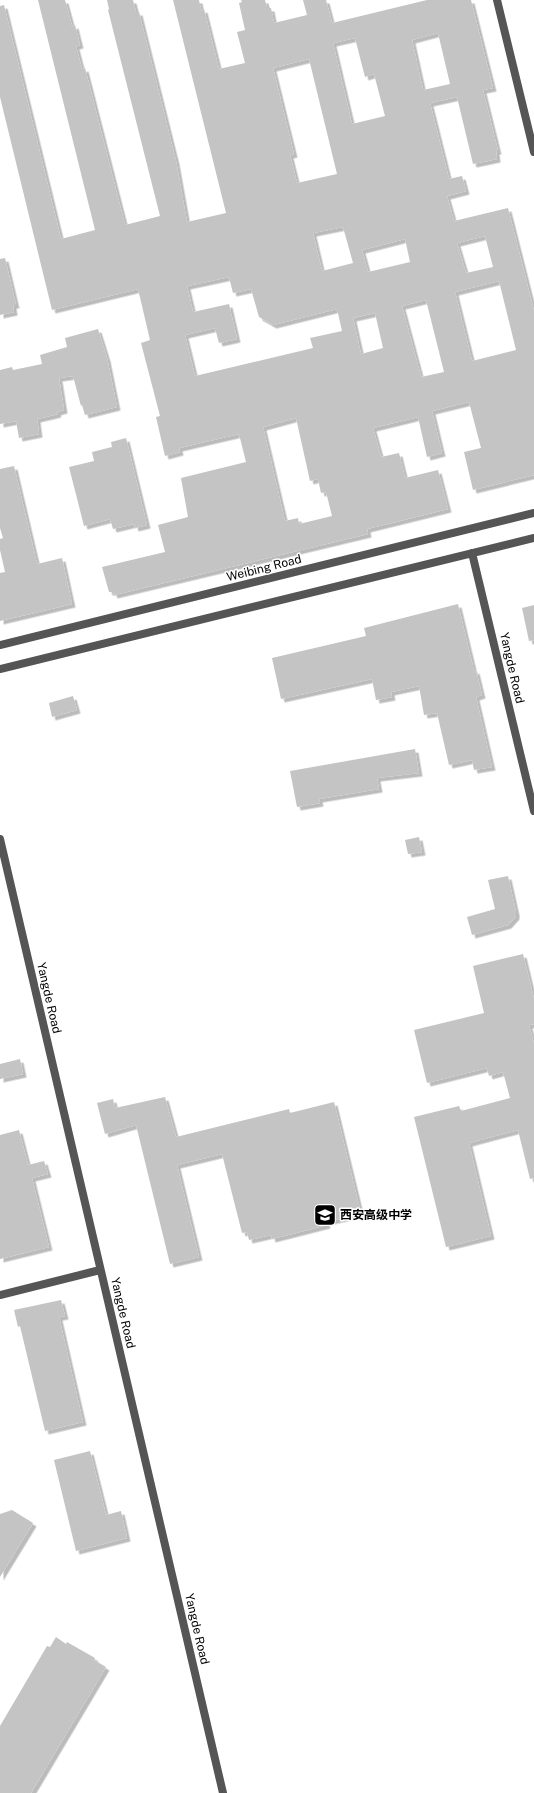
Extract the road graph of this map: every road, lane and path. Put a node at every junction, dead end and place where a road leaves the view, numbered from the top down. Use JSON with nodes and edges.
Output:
{"nodes":[{"id":1,"x":497,"y":0,"type":"edge"},
{"id":2,"x":534,"y":152,"type":"edge"},
{"id":3,"x":534,"y":513,"type":"edge"},
{"id":4,"x":534,"y":538,"type":"edge"},
{"id":5,"x":472,"y":554,"type":"junction"},
{"id":6,"x":0,"y":645,"type":"edge"},
{"id":7,"x":0,"y":669,"type":"edge"},
{"id":8,"x":534,"y":812,"type":"edge"},
{"id":9,"x":0,"y":839,"type":"edge"},
{"id":10,"x":100,"y":1270,"type":"junction"},
{"id":11,"x":0,"y":1295,"type":"edge"},
{"id":12,"x":223,"y":1793,"type":"edge"}],
"edges":[{"from":1,"to":2,"type":"street"},
{"from":3,"to":6,"type":"street","name":"Weibing Road"},
{"from":4,"to":5,"type":"street"},
{"from":5,"to":7,"type":"street"},
{"from":5,"to":8,"type":"street","name":"Yangde Road"},
{"from":9,"to":10,"type":"street","name":"Yangde Road"},
{"from":10,"to":11,"type":"street"},
{"from":10,"to":12,"type":"street","name":"Yangde Road"}]}
